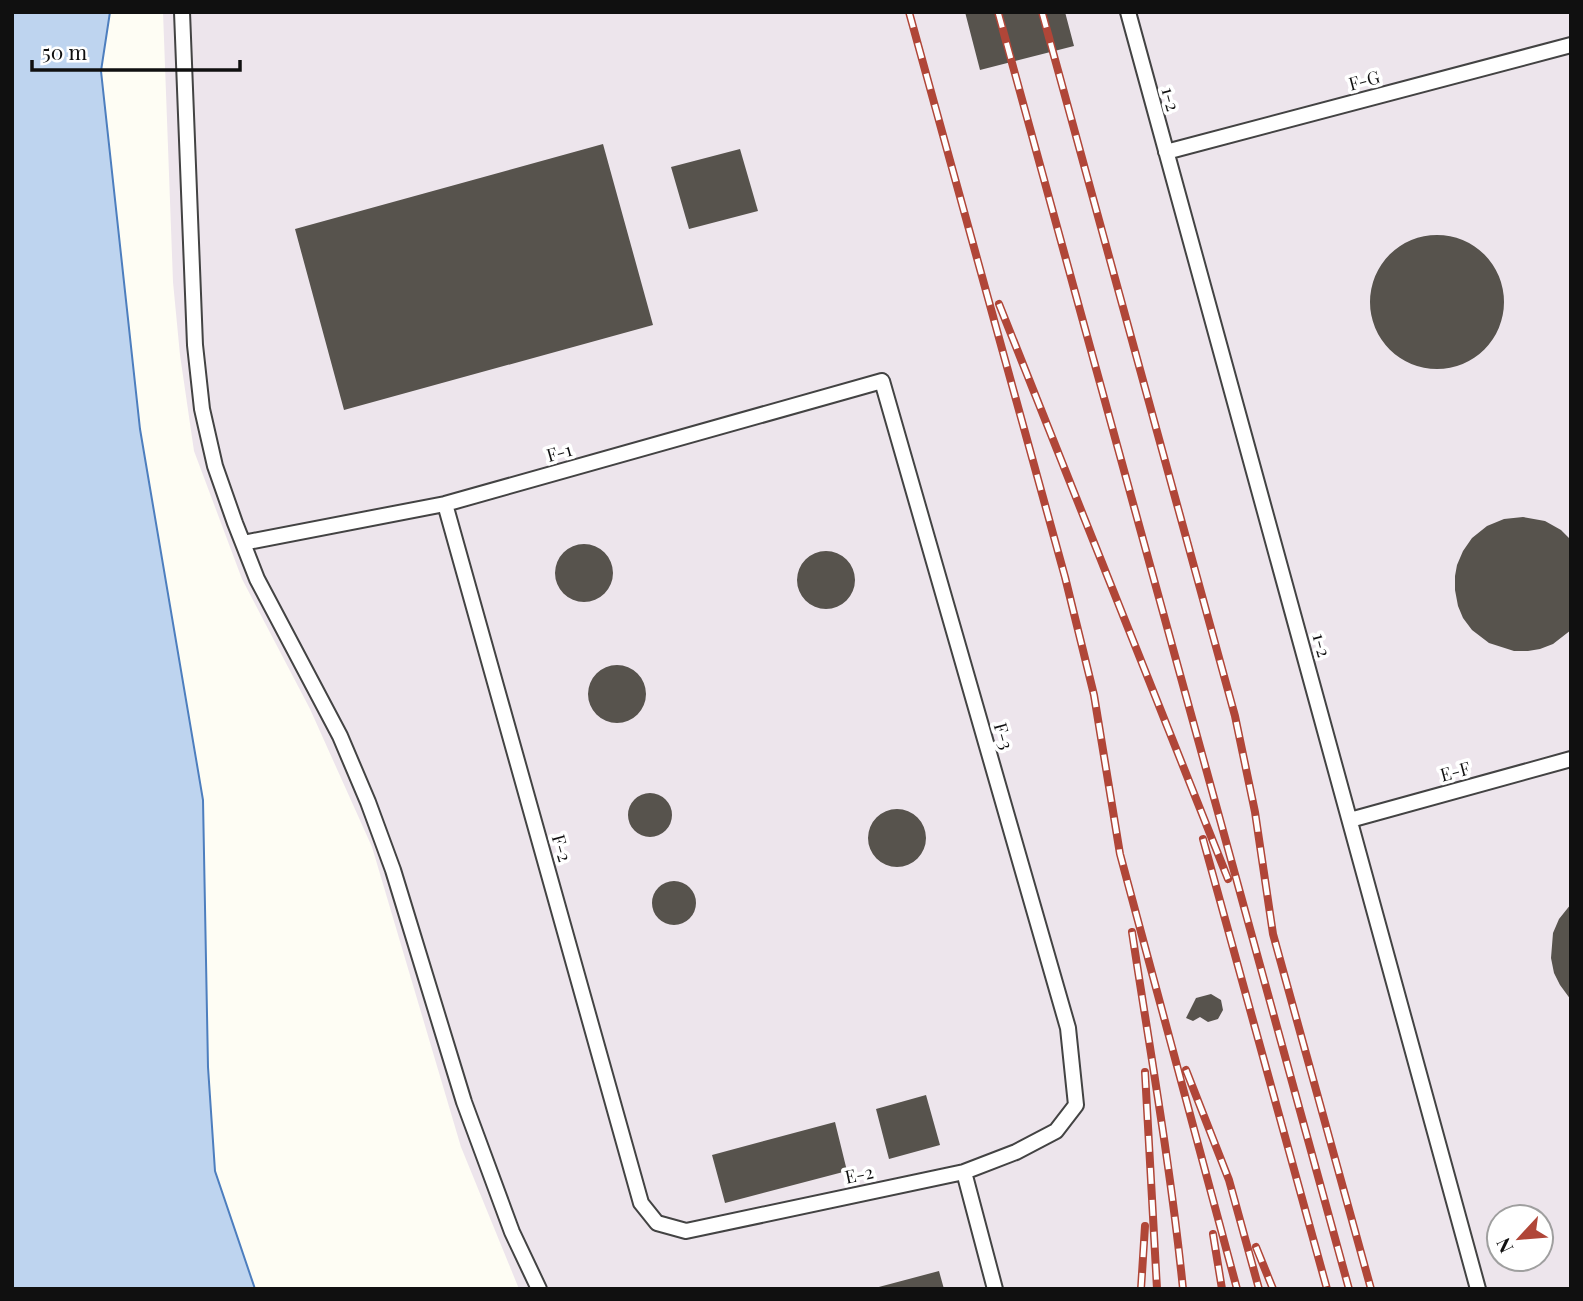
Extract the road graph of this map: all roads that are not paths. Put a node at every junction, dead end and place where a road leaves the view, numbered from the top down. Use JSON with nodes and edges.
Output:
{"nodes":[{"id":1,"x":181,"y":12,"type":"edge"},
{"id":2,"x":1128,"y":12,"type":"edge"},
{"id":3,"x":1571,"y":45,"type":"edge"},
{"id":4,"x":1166,"y":152,"type":"junction"},
{"id":5,"x":882,"y":381,"type":"joint"},
{"id":6,"x":445,"y":504,"type":"junction"},
{"id":7,"x":243,"y":543,"type":"junction"},
{"id":8,"x":1571,"y":759,"type":"edge"},
{"id":9,"x":1350,"y":820,"type":"junction"},
{"id":10,"x":1076,"y":1105,"type":"joint"},
{"id":11,"x":964,"y":1172,"type":"junction"},
{"id":12,"x":641,"y":1203,"type":"joint"},
{"id":13,"x":539,"y":1289,"type":"edge"},
{"id":14,"x":995,"y":1289,"type":"edge"},
{"id":15,"x":1478,"y":1289,"type":"edge"}],
"edges":[{"from":1,"to":7,"type":"lane"},
{"from":2,"to":4,"type":"lane","name":"1-2"},
{"from":3,"to":4,"type":"lane","name":"F-G"},
{"from":4,"to":9,"type":"lane","name":"1-2"},
{"from":5,"to":6,"type":"lane","name":"F-1"},
{"from":5,"to":10,"type":"lane","name":"F-3"},
{"from":6,"to":7,"type":"lane","name":"F-1"},
{"from":6,"to":12,"type":"lane","name":"F-2"},
{"from":7,"to":13,"type":"lane"},
{"from":8,"to":9,"type":"lane","name":"E-F"},
{"from":9,"to":15,"type":"lane","name":"1-2"},
{"from":10,"to":11,"type":"lane","name":"E-2"},
{"from":11,"to":12,"type":"lane","name":"E-2"},
{"from":11,"to":14,"type":"lane"}]}
